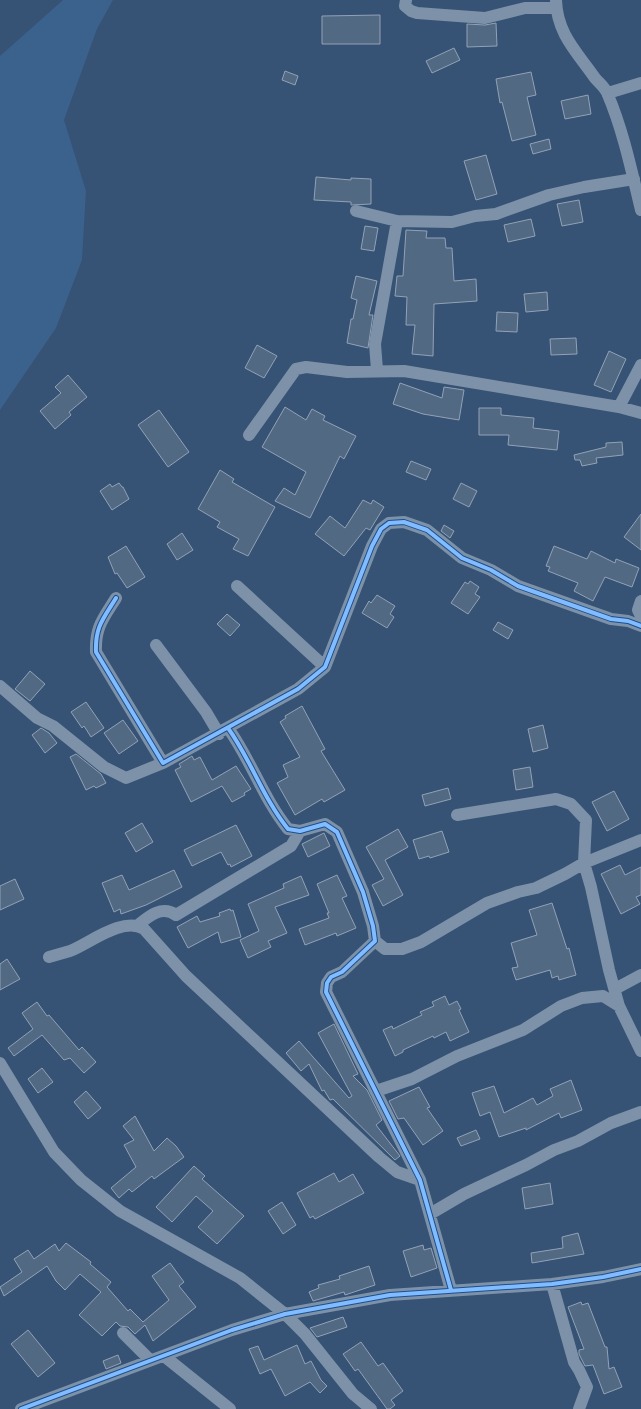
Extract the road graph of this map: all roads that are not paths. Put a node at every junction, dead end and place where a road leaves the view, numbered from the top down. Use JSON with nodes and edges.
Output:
{"nodes":[{"id":1,"x":406,"y":0,"type":"edge"},
{"id":2,"x":556,"y":4,"type":"edge"},
{"id":3,"x":641,"y":83,"type":"edge"},
{"id":4,"x":608,"y":93,"type":"junction"},
{"id":5,"x":634,"y":179,"type":"junction"},
{"id":6,"x":641,"y":210,"type":"edge"},
{"id":7,"x":356,"y":211,"type":"dead end"},
{"id":8,"x":397,"y":221,"type":"junction"},
{"id":9,"x":641,"y":365,"type":"edge"},
{"id":10,"x":377,"y":370,"type":"junction"},
{"id":11,"x":619,"y":407,"type":"junction"},
{"id":12,"x":641,"y":413,"type":"edge"},
{"id":13,"x":249,"y":435,"type":"dead end"},
{"id":14,"x":236,"y":586,"type":"dead end"},
{"id":15,"x":116,"y":598,"type":"dead end"},
{"id":16,"x":641,"y":601,"type":"edge"},
{"id":17,"x":641,"y":616,"type":"edge"},
{"id":18,"x":641,"y":626,"type":"edge"},
{"id":19,"x":156,"y":645,"type":"dead end"},
{"id":20,"x":325,"y":667,"type":"junction"},
{"id":21,"x":0,"y":686,"type":"edge"},
{"id":22,"x":223,"y":731,"type":"junction"},
{"id":23,"x":163,"y":763,"type":"junction"},
{"id":24,"x":457,"y":815,"type":"dead end"},
{"id":25,"x":300,"y":831,"type":"junction"},
{"id":26,"x":641,"y":840,"type":"edge"},
{"id":27,"x":584,"y":863,"type":"junction"},
{"id":28,"x":138,"y":926,"type":"junction"},
{"id":29,"x":374,"y":941,"type":"junction"},
{"id":30,"x":49,"y":957,"type":"dead end"},
{"id":31,"x":641,"y":975,"type":"edge"},
{"id":32,"x":615,"y":989,"type":"junction"},
{"id":33,"x":619,"y":1006,"type":"junction"},
{"id":34,"x":641,"y":1051,"type":"edge"},
{"id":35,"x":0,"y":1062,"type":"edge"},
{"id":36,"x":376,"y":1091,"type":"junction"},
{"id":37,"x":641,"y":1112,"type":"edge"},
{"id":38,"x":420,"y":1180,"type":"junction"},
{"id":39,"x":430,"y":1214,"type":"junction"},
{"id":40,"x":641,"y":1269,"type":"edge"},
{"id":41,"x":552,"y":1284,"type":"junction"},
{"id":42,"x":451,"y":1290,"type":"junction"},
{"id":43,"x":285,"y":1314,"type":"junction"},
{"id":44,"x":123,"y":1333,"type":"dead end"},
{"id":45,"x":164,"y":1356,"type":"junction"},
{"id":46,"x":150,"y":1360,"type":"junction"},
{"id":47,"x":21,"y":1409,"type":"edge"},
{"id":48,"x":230,"y":1409,"type":"edge"},
{"id":49,"x":371,"y":1409,"type":"edge"},
{"id":50,"x":579,"y":1409,"type":"edge"}],
"edges":[{"from":1,"to":2,"type":"street"},
{"from":2,"to":4,"type":"street"},
{"from":3,"to":4,"type":"street"},
{"from":4,"to":5,"type":"street"},
{"from":5,"to":6,"type":"street"},
{"from":5,"to":8,"type":"street"},
{"from":7,"to":8,"type":"street"},
{"from":8,"to":10,"type":"street"},
{"from":9,"to":11,"type":"street"},
{"from":10,"to":11,"type":"street"},
{"from":10,"to":13,"type":"street"},
{"from":11,"to":12,"type":"street"},
{"from":14,"to":20,"type":"street"},
{"from":15,"to":23,"type":"street"},
{"from":16,"to":17,"type":"street"},
{"from":18,"to":20,"type":"street"},
{"from":19,"to":22,"type":"street"},
{"from":20,"to":22,"type":"street"},
{"from":21,"to":23,"type":"street"},
{"from":22,"to":23,"type":"street"},
{"from":22,"to":25,"type":"street"},
{"from":24,"to":27,"type":"street"},
{"from":25,"to":28,"type":"street"},
{"from":25,"to":29,"type":"street"},
{"from":26,"to":27,"type":"street"},
{"from":27,"to":29,"type":"street"},
{"from":27,"to":32,"type":"street"},
{"from":28,"to":30,"type":"street"},
{"from":28,"to":38,"type":"street"},
{"from":29,"to":36,"type":"street"},
{"from":31,"to":32,"type":"street"},
{"from":32,"to":33,"type":"street"},
{"from":33,"to":34,"type":"street"},
{"from":33,"to":36,"type":"street"},
{"from":35,"to":43,"type":"street"},
{"from":36,"to":38,"type":"street"},
{"from":37,"to":39,"type":"street"},
{"from":38,"to":39,"type":"street"},
{"from":39,"to":42,"type":"street"},
{"from":40,"to":41,"type":"street"},
{"from":41,"to":42,"type":"street"},
{"from":41,"to":50,"type":"street"},
{"from":42,"to":43,"type":"street"},
{"from":43,"to":45,"type":"street"},
{"from":43,"to":49,"type":"street"},
{"from":44,"to":46,"type":"street"},
{"from":45,"to":46,"type":"street"},
{"from":45,"to":48,"type":"street"},
{"from":46,"to":47,"type":"street"}]}
